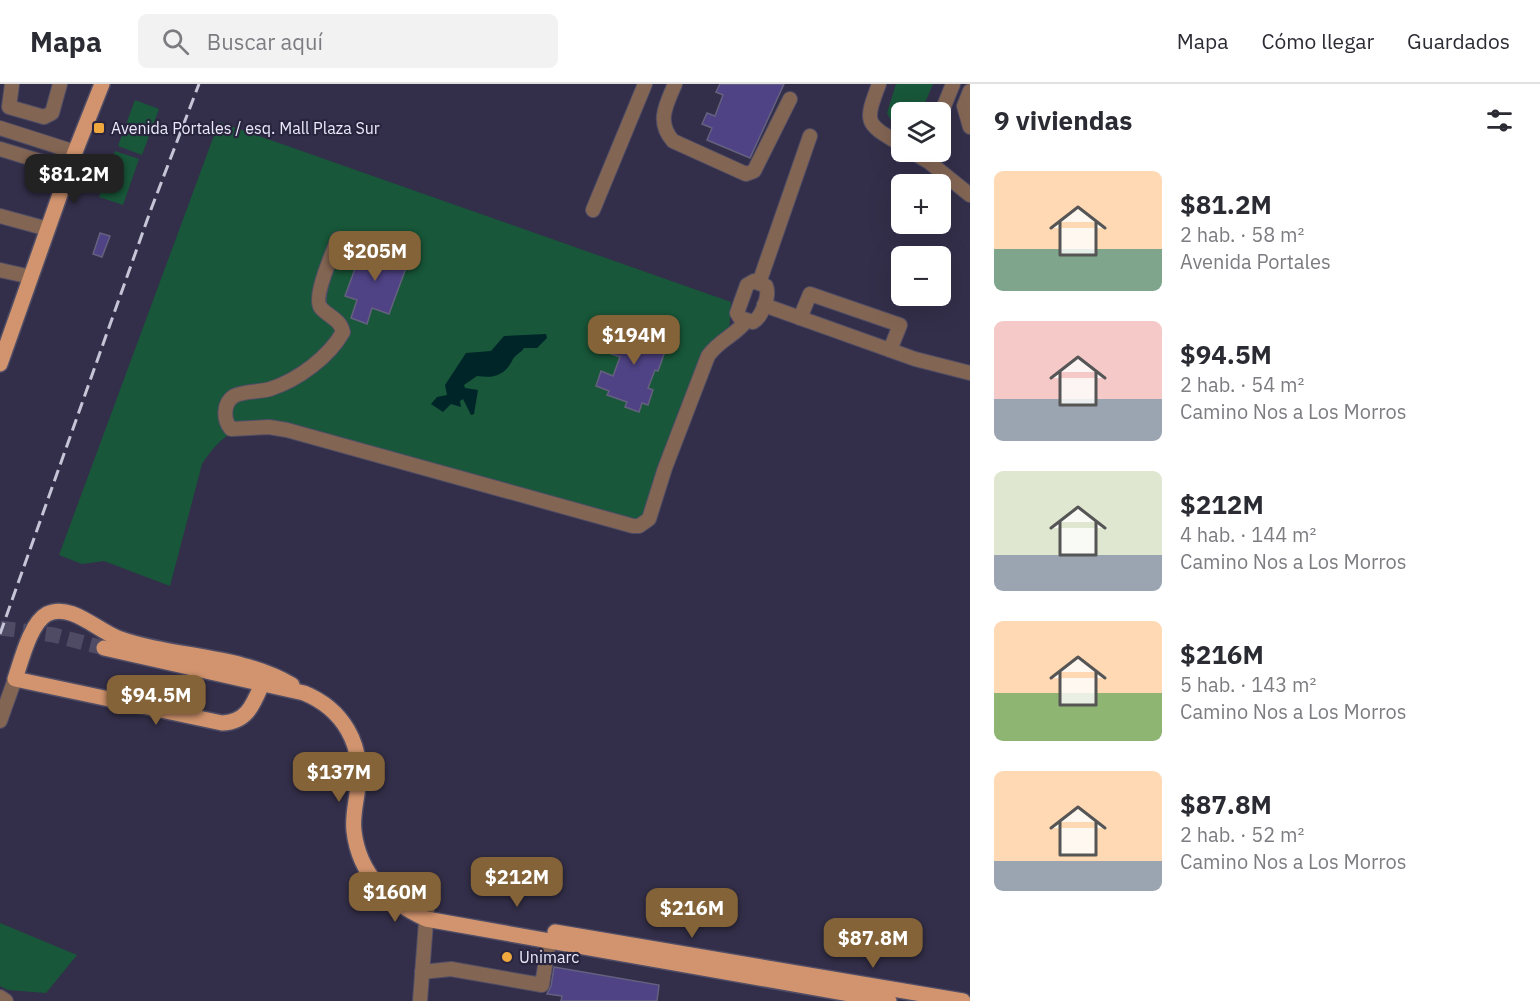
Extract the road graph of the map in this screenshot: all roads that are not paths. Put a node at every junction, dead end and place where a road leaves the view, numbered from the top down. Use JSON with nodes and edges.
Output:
{"nodes":[{"id":1,"x":12,"y":84,"type":"edge"},
{"id":2,"x":60,"y":84,"type":"edge"},
{"id":3,"x":102,"y":84,"type":"edge"},
{"id":4,"x":645,"y":84,"type":"edge"},
{"id":5,"x":675,"y":84,"type":"edge"},
{"id":6,"x":879,"y":84,"type":"edge"},
{"id":7,"x":953,"y":84,"type":"edge"},
{"id":8,"x":970,"y":91,"type":"edge"},
{"id":9,"x":790,"y":99,"type":"dead end"},
{"id":10,"x":946,"y":102,"type":"edge"},
{"id":11,"x":970,"y":126,"type":"edge"},
{"id":12,"x":0,"y":128,"type":"edge"},
{"id":13,"x":27,"y":135,"type":"junction"},
{"id":14,"x":810,"y":136,"type":"dead end"},
{"id":15,"x":891,"y":138,"type":"edge"},
{"id":16,"x":0,"y":149,"type":"edge"},
{"id":17,"x":75,"y":152,"type":"junction"},
{"id":18,"x":24,"y":156,"type":"junction"},
{"id":19,"x":935,"y":162,"type":"edge"},
{"id":20,"x":69,"y":170,"type":"junction"},
{"id":21,"x":970,"y":195,"type":"edge"},
{"id":22,"x":593,"y":210,"type":"dead end"},
{"id":23,"x":0,"y":216,"type":"edge"},
{"id":24,"x":48,"y":228,"type":"junction"},
{"id":25,"x":338,"y":239,"type":"dead end"},
{"id":26,"x":0,"y":270,"type":"edge"},
{"id":27,"x":31,"y":277,"type":"junction"},
{"id":28,"x":759,"y":283,"type":"junction"},
{"id":29,"x":764,"y":305,"type":"junction"},
{"id":30,"x":800,"y":318,"type":"junction"},
{"id":31,"x":746,"y":321,"type":"junction"},
{"id":32,"x":890,"y":350,"type":"junction"},
{"id":33,"x":0,"y":364,"type":"edge"},
{"id":34,"x":970,"y":373,"type":"edge"},
{"id":35,"x":104,"y":648,"type":"tunnel mouth"},
{"id":36,"x":15,"y":679,"type":"junction"},
{"id":37,"x":261,"y":684,"type":"junction"},
{"id":38,"x":304,"y":693,"type":"junction"},
{"id":39,"x":0,"y":721,"type":"edge"},
{"id":40,"x":427,"y":914,"type":"junction"},
{"id":41,"x":549,"y":941,"type":"junction"},
{"id":42,"x":422,"y":972,"type":"junction"},
{"id":43,"x":829,"y":985,"type":"junction"},
{"id":44,"x":0,"y":997,"type":"edge"},
{"id":45,"x":6,"y":1001,"type":"edge"},
{"id":46,"x":420,"y":1001,"type":"edge"},
{"id":47,"x":889,"y":1001,"type":"edge"},
{"id":48,"x":963,"y":1001,"type":"edge"}],
"edges":[{"from":1,"to":2,"type":"street"},
{"from":3,"to":17,"type":"main road"},
{"from":4,"to":22,"type":"street"},
{"from":5,"to":9,"type":"street"},
{"from":6,"to":15,"type":"street"},
{"from":7,"to":10,"type":"street"},
{"from":8,"to":11,"type":"street"},
{"from":12,"to":13,"type":"street"},
{"from":13,"to":17,"type":"street"},
{"from":13,"to":18,"type":"street"},
{"from":14,"to":28,"type":"street"},
{"from":16,"to":18,"type":"street"},
{"from":17,"to":20,"type":"main road"},
{"from":18,"to":20,"type":"street"},
{"from":19,"to":21,"type":"street"},
{"from":20,"to":24,"type":"main road"},
{"from":23,"to":24,"type":"street"},
{"from":24,"to":27,"type":"main road"},
{"from":25,"to":31,"type":"street"},
{"from":26,"to":27,"type":"street"},
{"from":27,"to":33,"type":"main road"},
{"from":28,"to":29,"type":"street"},
{"from":28,"to":31,"type":"street"},
{"from":29,"to":30,"type":"street"},
{"from":29,"to":31,"type":"street"},
{"from":30,"to":32,"type":"street"},
{"from":30,"to":32,"type":"street"},
{"from":32,"to":34,"type":"street"},
{"from":35,"to":37,"type":"main road"},
{"from":36,"to":37,"type":"main road"},
{"from":36,"to":38,"type":"main road"},
{"from":36,"to":39,"type":"street"},
{"from":37,"to":38,"type":"main road"},
{"from":38,"to":40,"type":"main road"},
{"from":40,"to":41,"type":"main road"},
{"from":40,"to":42,"type":"street"},
{"from":40,"to":43,"type":"main road"},
{"from":41,"to":42,"type":"street"},
{"from":41,"to":43,"type":"main road"},
{"from":42,"to":46,"type":"street"},
{"from":43,"to":47,"type":"main road"},
{"from":43,"to":48,"type":"main road"},
{"from":44,"to":45,"type":"street"}]}
